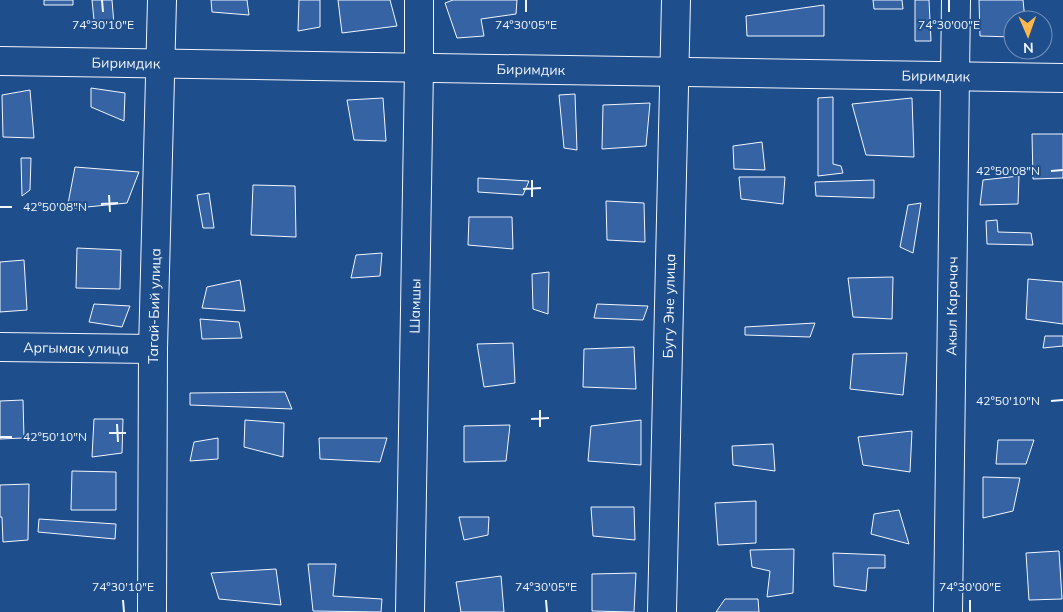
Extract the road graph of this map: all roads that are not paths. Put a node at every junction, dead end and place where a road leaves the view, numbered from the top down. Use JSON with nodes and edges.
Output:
{"nodes":[{"id":1,"x":162,"y":0,"type":"edge"},
{"id":2,"x":419,"y":0,"type":"edge"},
{"id":3,"x":676,"y":0,"type":"edge"},
{"id":4,"x":956,"y":0,"type":"edge"},
{"id":5,"x":0,"y":61,"type":"edge"},
{"id":6,"x":161,"y":64,"type":"junction"},
{"id":7,"x":420,"y":68,"type":"junction"},
{"id":8,"x":675,"y":72,"type":"junction"},
{"id":9,"x":955,"y":77,"type":"junction"},
{"id":10,"x":1063,"y":78,"type":"edge"},
{"id":11,"x":0,"y":347,"type":"edge"},
{"id":12,"x":153,"y":349,"type":"junction"},
{"id":13,"x":152,"y":612,"type":"edge"},
{"id":14,"x":410,"y":612,"type":"edge"},
{"id":15,"x":662,"y":612,"type":"edge"},
{"id":16,"x":948,"y":612,"type":"edge"}],
"edges":[{"from":1,"to":6,"type":"street","name":"Тагай-Бий улица"},
{"from":2,"to":7,"type":"street","name":"Шамшы"},
{"from":3,"to":8,"type":"street","name":"Бугу Эне улица"},
{"from":4,"to":9,"type":"street","name":"Акыл Карачач"},
{"from":5,"to":6,"type":"street","name":"Биримдик"},
{"from":6,"to":7,"type":"street","name":"Биримдик"},
{"from":6,"to":12,"type":"street","name":"Тагай-Бий улица"},
{"from":7,"to":8,"type":"street","name":"Биримдик"},
{"from":7,"to":14,"type":"street","name":"Шамшы"},
{"from":8,"to":9,"type":"street","name":"Биримдик"},
{"from":8,"to":15,"type":"street","name":"Бугу Эне улица"},
{"from":9,"to":10,"type":"street","name":"Биримдик"},
{"from":9,"to":16,"type":"street","name":"Акыл Карачач"},
{"from":11,"to":12,"type":"street","name":"Аргымак улица"},
{"from":12,"to":13,"type":"street","name":"Тагай-Бий улица"}]}
